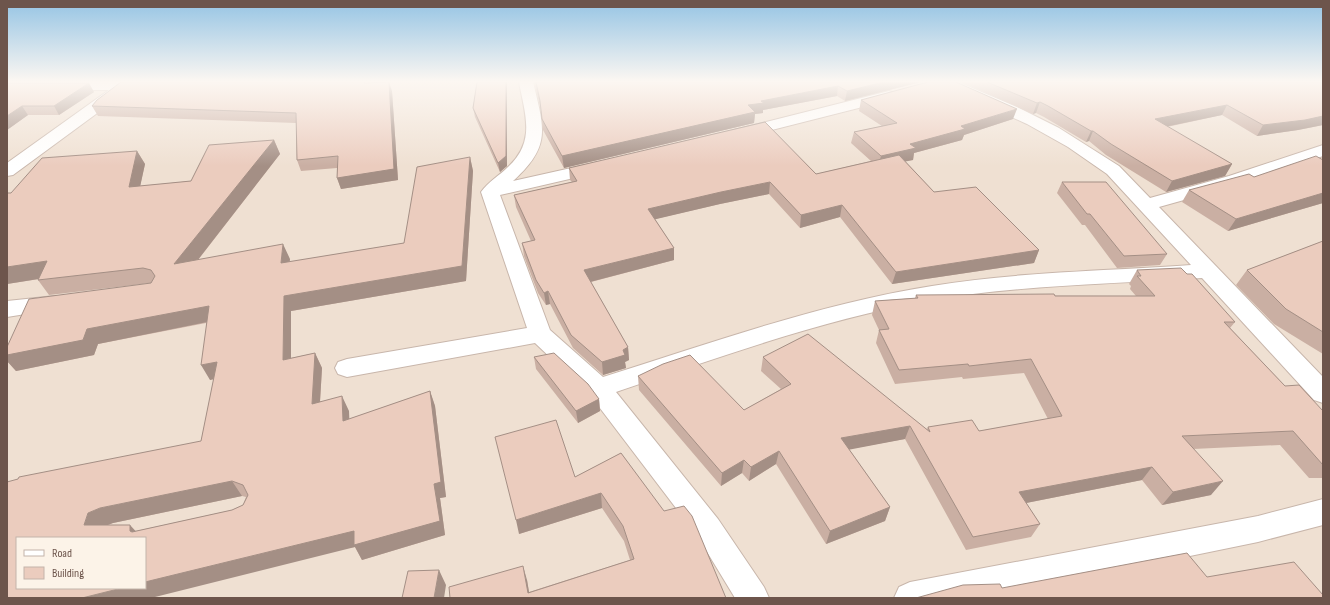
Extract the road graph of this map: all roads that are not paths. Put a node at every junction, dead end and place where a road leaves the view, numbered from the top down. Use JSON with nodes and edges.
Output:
{"nodes":[{"id":1,"x":92,"y":110,"type":"edge"},
{"id":2,"x":530,"y":110,"type":"edge"},
{"id":3,"x":829,"y":110,"type":"edge"},
{"id":4,"x":1010,"y":110,"type":"edge"},
{"id":5,"x":727,"y":136,"type":"edge"},
{"id":6,"x":1323,"y":150,"type":"edge"},
{"id":7,"x":611,"y":164,"type":"edge"},
{"id":8,"x":7,"y":171,"type":"edge"},
{"id":9,"x":490,"y":192,"type":"junction"},
{"id":10,"x":1145,"y":205,"type":"junction"},
{"id":11,"x":1207,"y":271,"type":"junction"},
{"id":12,"x":74,"y":301,"type":"edge"},
{"id":13,"x":7,"y":309,"type":"edge"},
{"id":14,"x":540,"y":334,"type":"junction"},
{"id":15,"x":346,"y":368,"type":"dead end"},
{"id":16,"x":599,"y":388,"type":"junction"},
{"id":17,"x":1323,"y":393,"type":"edge"},
{"id":18,"x":1323,"y":512,"type":"edge"},
{"id":19,"x":753,"y":598,"type":"edge"},
{"id":20,"x":910,"y":598,"type":"edge"}],
"edges":[{"from":1,"to":8,"type":"street"},
{"from":2,"to":9,"type":"street"},
{"from":3,"to":5,"type":"street"},
{"from":4,"to":10,"type":"street"},
{"from":6,"to":10,"type":"street"},
{"from":7,"to":9,"type":"street"},
{"from":9,"to":14,"type":"street"},
{"from":10,"to":11,"type":"street"},
{"from":11,"to":16,"type":"street"},
{"from":11,"to":17,"type":"street"},
{"from":12,"to":13,"type":"street"},
{"from":14,"to":15,"type":"street"},
{"from":14,"to":16,"type":"street"},
{"from":16,"to":19,"type":"street"},
{"from":18,"to":20,"type":"street"}]}
